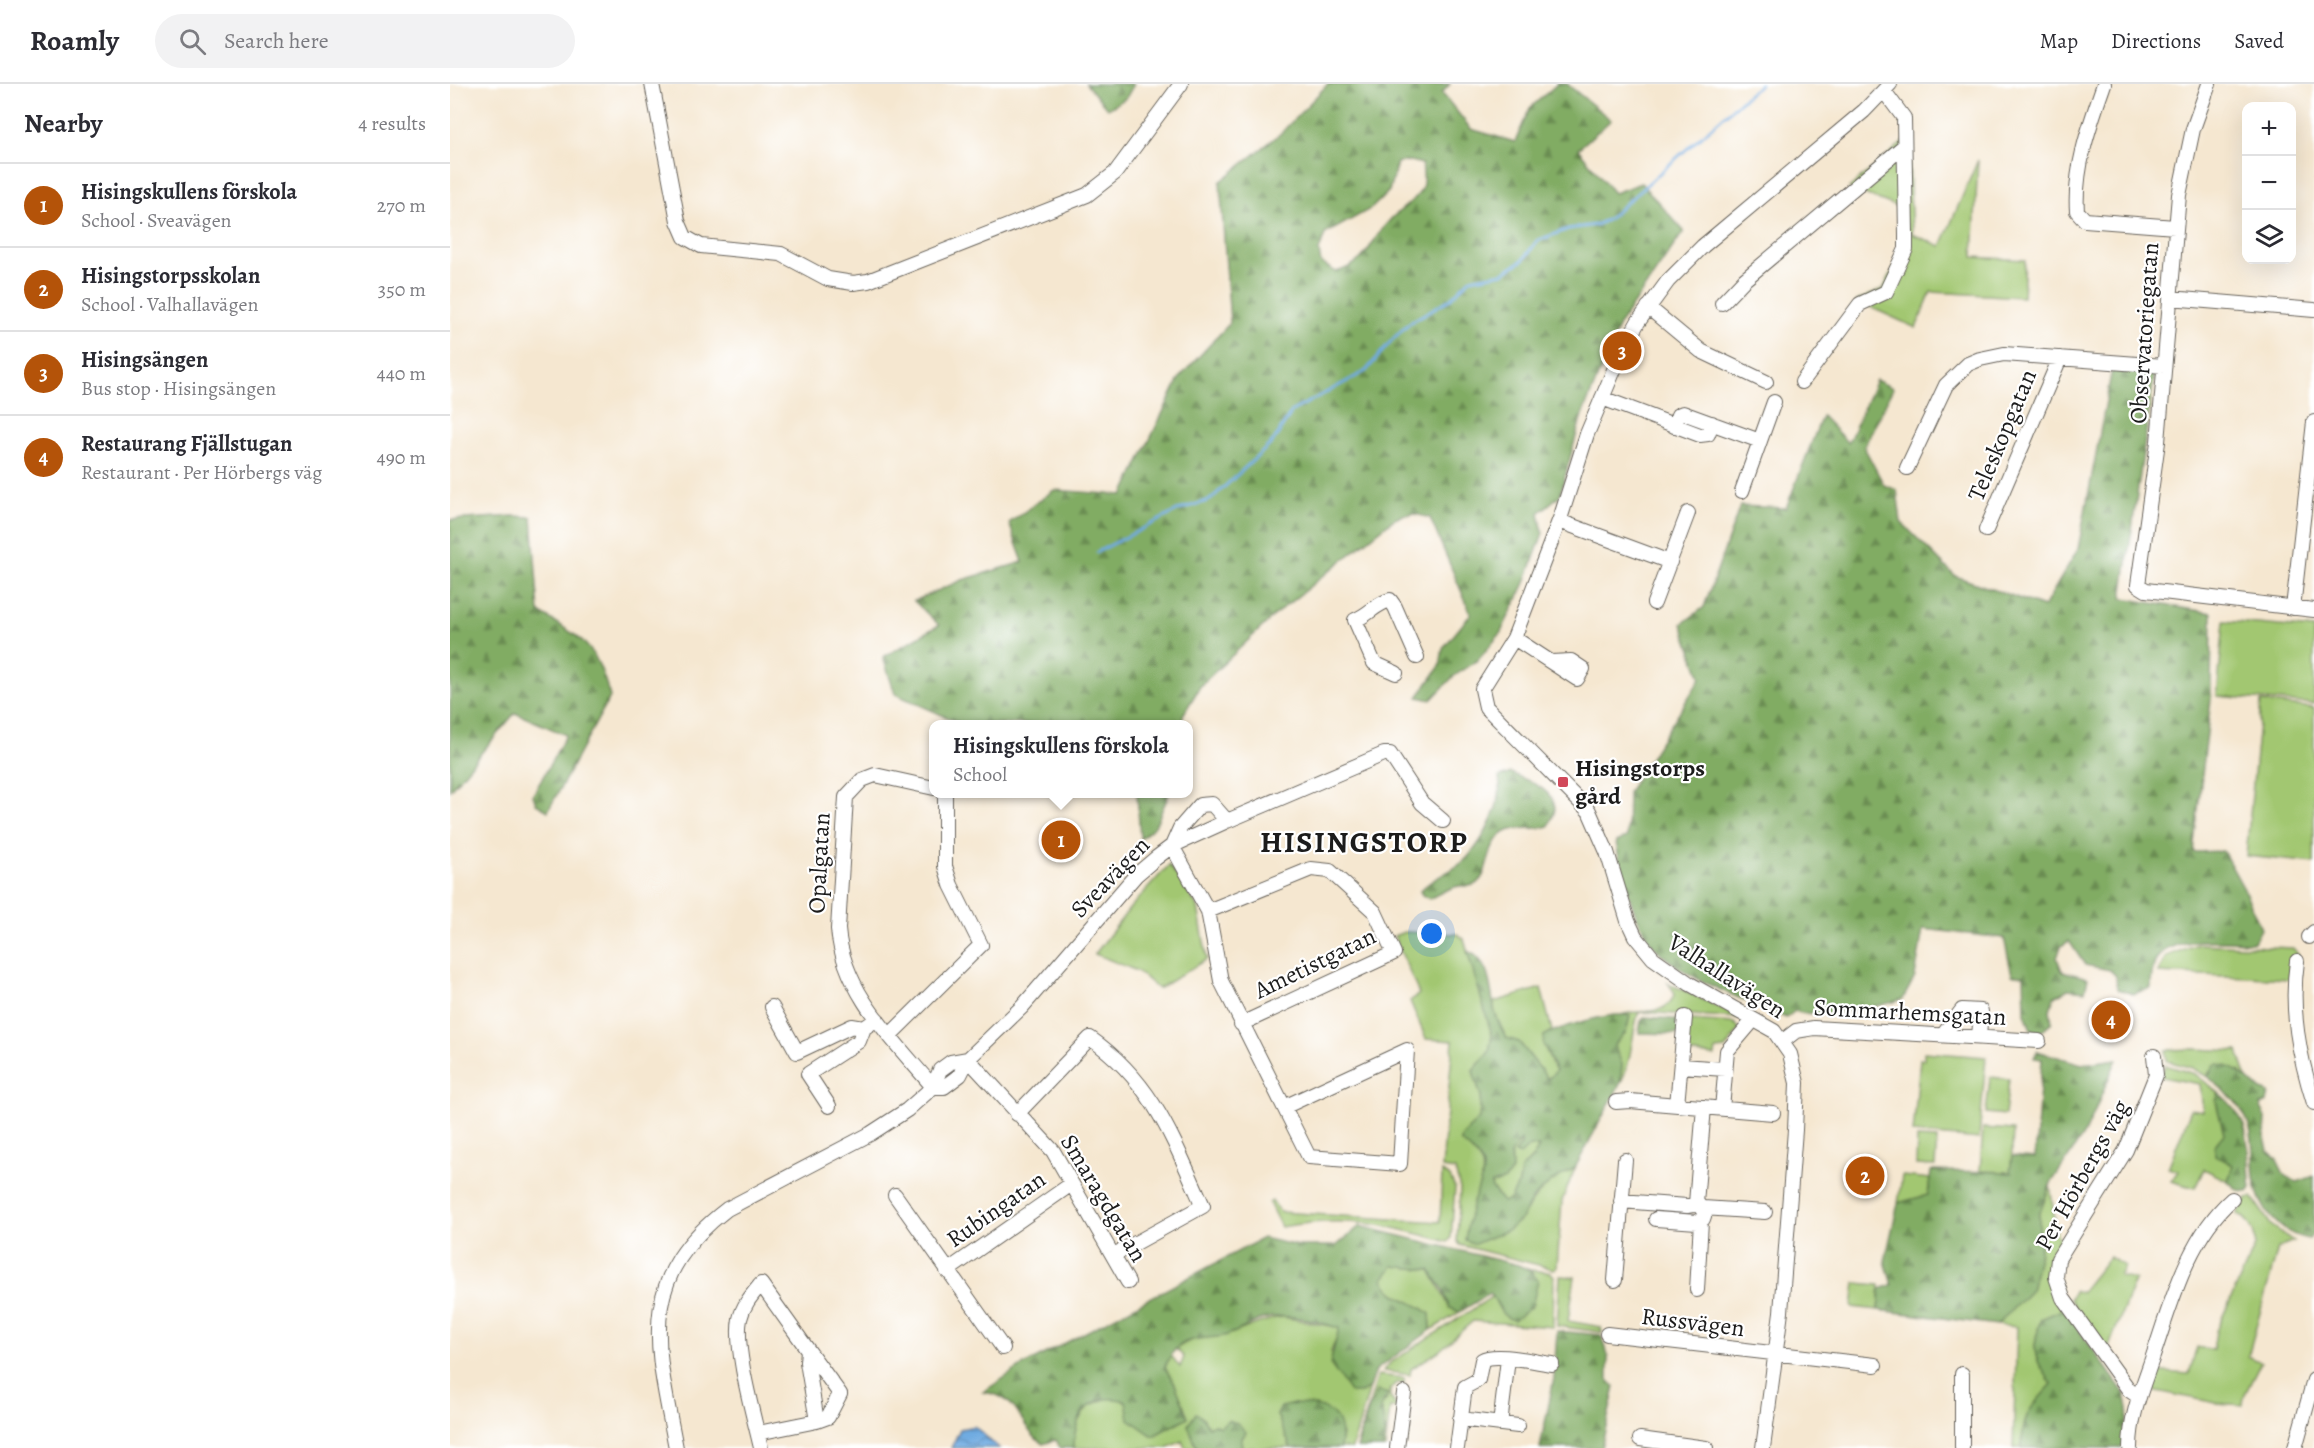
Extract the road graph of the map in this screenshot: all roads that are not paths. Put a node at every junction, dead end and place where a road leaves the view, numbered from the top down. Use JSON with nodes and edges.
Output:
{"nodes":[{"id":1,"x":652,"y":84,"type":"edge"},
{"id":2,"x":1180,"y":84,"type":"edge"},
{"id":3,"x":2104,"y":84,"type":"edge"},
{"id":4,"x":2209,"y":84,"type":"edge"},
{"id":5,"x":1887,"y":88,"type":"edge"},
{"id":6,"x":1904,"y":146,"type":"junction"},
{"id":7,"x":2175,"y":227,"type":"junction"},
{"id":8,"x":2170,"y":298,"type":"junction"},
{"id":9,"x":1722,"y":303,"type":"dead end"},
{"id":10,"x":1648,"y":307,"type":"junction"},
{"id":11,"x":2314,"y":310,"type":"edge"},
{"id":12,"x":2060,"y":358,"type":"junction"},
{"id":13,"x":2164,"y":366,"type":"junction"},
{"id":14,"x":1766,"y":382,"type":"dead end"},
{"id":15,"x":1802,"y":382,"type":"dead end"},
{"id":16,"x":1602,"y":398,"type":"junction"},
{"id":17,"x":1774,"y":402,"type":"dead end"},
{"id":18,"x":2314,"y":422,"type":"edge"},
{"id":19,"x":1760,"y":441,"type":"junction"},
{"id":20,"x":1907,"y":468,"type":"dead end"},
{"id":21,"x":1742,"y":491,"type":"dead end"},
{"id":22,"x":1688,"y":513,"type":"dead end"},
{"id":23,"x":1559,"y":521,"type":"junction"},
{"id":24,"x":1986,"y":530,"type":"dead end"},
{"id":25,"x":1670,"y":562,"type":"junction"},
{"id":26,"x":1654,"y":603,"type":"dead end"},
{"id":27,"x":2292,"y":608,"type":"junction"},
{"id":28,"x":2314,"y":610,"type":"edge"},
{"id":29,"x":1514,"y":638,"type":"junction"},
{"id":30,"x":1417,"y":657,"type":"dead end"},
{"id":31,"x":1552,"y":662,"type":"dead end"},
{"id":32,"x":1396,"y":673,"type":"dead end"},
{"id":33,"x":929,"y":787,"type":"edge"},
{"id":34,"x":945,"y":798,"type":"edge"},
{"id":35,"x":1227,"y":821,"type":"junction"},
{"id":36,"x":1443,"y":821,"type":"dead end"},
{"id":37,"x":1172,"y":846,"type":"junction"},
{"id":38,"x":1208,"y":911,"type":"junction"},
{"id":39,"x":2297,"y":961,"type":"dead end"},
{"id":40,"x":772,"y":1007,"type":"dead end"},
{"id":41,"x":1685,"y":1017,"type":"dead end"},
{"id":42,"x":877,"y":1019,"type":"junction"},
{"id":43,"x":1241,"y":1024,"type":"junction"},
{"id":44,"x":1750,"y":1024,"type":"dead end"},
{"id":45,"x":864,"y":1028,"type":"junction"},
{"id":46,"x":890,"y":1035,"type":"junction"},
{"id":47,"x":1943,"y":1035,"type":"junction"},
{"id":48,"x":1979,"y":1037,"type":"junction"},
{"id":49,"x":1783,"y":1041,"type":"junction"},
{"id":50,"x":2039,"y":1041,"type":"dead end"},
{"id":51,"x":796,"y":1052,"type":"junction"},
{"id":52,"x":2154,"y":1056,"type":"dead end"},
{"id":53,"x":968,"y":1059,"type":"junction"},
{"id":54,"x":1681,"y":1066,"type":"junction"},
{"id":55,"x":1725,"y":1070,"type":"junction"},
{"id":56,"x":808,"y":1074,"type":"junction"},
{"id":57,"x":933,"y":1087,"type":"junction"},
{"id":58,"x":1617,"y":1102,"type":"dead end"},
{"id":59,"x":2314,"y":1103,"type":"edge"},
{"id":60,"x":1677,"y":1105,"type":"junction"},
{"id":61,"x":829,"y":1107,"type":"dead end"},
{"id":62,"x":1284,"y":1107,"type":"junction"},
{"id":63,"x":1704,"y":1107,"type":"junction"},
{"id":64,"x":1722,"y":1108,"type":"junction"},
{"id":65,"x":1773,"y":1113,"type":"dead end"},
{"id":66,"x":1017,"y":1114,"type":"junction"},
{"id":67,"x":1625,"y":1160,"type":"dead end"},
{"id":68,"x":1070,"y":1185,"type":"junction"},
{"id":69,"x":895,"y":1196,"type":"dead end"},
{"id":70,"x":2232,"y":1199,"type":"dead end"},
{"id":71,"x":1621,"y":1201,"type":"junction"},
{"id":72,"x":1700,"y":1211,"type":"junction"},
{"id":73,"x":1765,"y":1212,"type":"dead end"},
{"id":74,"x":1656,"y":1219,"type":"dead end"},
{"id":75,"x":1114,"y":1255,"type":"junction"},
{"id":76,"x":947,"y":1271,"type":"junction"},
{"id":77,"x":1615,"y":1280,"type":"dead end"},
{"id":78,"x":1128,"y":1282,"type":"dead end"},
{"id":79,"x":1697,"y":1290,"type":"dead end"},
{"id":80,"x":1607,"y":1334,"type":"dead end"},
{"id":81,"x":1003,"y":1348,"type":"dead end"},
{"id":82,"x":808,"y":1350,"type":"junction"},
{"id":83,"x":1774,"y":1355,"type":"junction"},
{"id":84,"x":1508,"y":1359,"type":"junction"},
{"id":85,"x":1552,"y":1364,"type":"dead end"},
{"id":86,"x":1875,"y":1365,"type":"dead end"},
{"id":87,"x":1962,"y":1374,"type":"dead end"},
{"id":88,"x":2314,"y":1380,"type":"edge"},
{"id":89,"x":1404,"y":1393,"type":"dead end"},
{"id":90,"x":2139,"y":1397,"type":"junction"},
{"id":91,"x":1461,"y":1419,"type":"junction"},
{"id":92,"x":817,"y":1421,"type":"junction"},
{"id":93,"x":1500,"y":1424,"type":"junction"},
{"id":94,"x":1518,"y":1426,"type":"dead end"},
{"id":95,"x":758,"y":1433,"type":"junction"},
{"id":96,"x":1640,"y":1439,"type":"dead end"},
{"id":97,"x":676,"y":1448,"type":"edge"},
{"id":98,"x":761,"y":1448,"type":"edge"},
{"id":99,"x":1397,"y":1448,"type":"edge"},
{"id":100,"x":1457,"y":1448,"type":"edge"},
{"id":101,"x":1706,"y":1448,"type":"edge"},
{"id":102,"x":1763,"y":1448,"type":"edge"},
{"id":103,"x":1962,"y":1448,"type":"edge"},
{"id":104,"x":2130,"y":1448,"type":"edge"},
{"id":105,"x":2295,"y":1448,"type":"edge"}],
"edges":[{"from":1,"to":2,"type":"street"},
{"from":3,"to":7,"type":"street"},
{"from":4,"to":7,"type":"street","name":"Observatoriegatan"},
{"from":5,"to":6,"type":"street"},
{"from":5,"to":10,"type":"street"},
{"from":6,"to":9,"type":"street"},
{"from":6,"to":15,"type":"street"},
{"from":7,"to":8,"type":"street","name":"Observatoriegatan"},
{"from":8,"to":11,"type":"street"},
{"from":8,"to":13,"type":"street","name":"Observatoriegatan"},
{"from":10,"to":14,"type":"street"},
{"from":10,"to":16,"type":"street"},
{"from":12,"to":13,"type":"street"},
{"from":12,"to":20,"type":"street"},
{"from":12,"to":24,"type":"street","name":"Teleskopgatan"},
{"from":13,"to":27,"type":"street","name":"Observatoriegatan"},
{"from":16,"to":19,"type":"street"},
{"from":16,"to":23,"type":"street"},
{"from":17,"to":19,"type":"street"},
{"from":18,"to":27,"type":"street"},
{"from":19,"to":21,"type":"street"},
{"from":22,"to":25,"type":"street"},
{"from":23,"to":25,"type":"street"},
{"from":23,"to":29,"type":"street"},
{"from":25,"to":26,"type":"street"},
{"from":27,"to":28,"type":"street"},
{"from":29,"to":31,"type":"street"},
{"from":29,"to":49,"type":"street","name":"Valhallavägen"},
{"from":30,"to":32,"type":"street"},
{"from":33,"to":42,"type":"street","name":"Opalgatan"},
{"from":34,"to":46,"type":"street"},
{"from":35,"to":36,"type":"street","name":"Sveavägen"},
{"from":35,"to":37,"type":"street","name":"Sveavägen"},
{"from":35,"to":37,"type":"street"},
{"from":37,"to":38,"type":"street"},
{"from":37,"to":53,"type":"street","name":"Sveavägen"},
{"from":38,"to":43,"type":"street"},
{"from":38,"to":43,"type":"street","name":"Ametistgatan"},
{"from":39,"to":59,"type":"street"},
{"from":40,"to":51,"type":"street"},
{"from":41,"to":54,"type":"street"},
{"from":42,"to":45,"type":"street"},
{"from":42,"to":46,"type":"street","name":"Opalgatan"},
{"from":43,"to":62,"type":"street"},
{"from":44,"to":55,"type":"street"},
{"from":45,"to":51,"type":"street"},
{"from":45,"to":56,"type":"street"},
{"from":46,"to":57,"type":"street","name":"Opalgatan"},
{"from":47,"to":48,"type":"street","name":"Sommarhemsgatan"},
{"from":47,"to":48,"type":"street"},
{"from":47,"to":49,"type":"street","name":"Sommarhemsgatan"},
{"from":48,"to":50,"type":"street","name":"Sommarhemsgatan"},
{"from":49,"to":83,"type":"street","name":"Valhallavägen"},
{"from":51,"to":56,"type":"street"},
{"from":52,"to":90,"type":"street","name":"Per Hörbergs väg"},
{"from":53,"to":57,"type":"street","name":"Sveavägen"},
{"from":53,"to":66,"type":"street","name":"Smaragdgatan"},
{"from":54,"to":55,"type":"street"},
{"from":54,"to":60,"type":"street"},
{"from":55,"to":64,"type":"street"},
{"from":56,"to":61,"type":"street"},
{"from":57,"to":97,"type":"street","name":"Sveavägen"},
{"from":58,"to":60,"type":"street"},
{"from":60,"to":63,"type":"street"},
{"from":62,"to":62,"type":"street"},
{"from":63,"to":64,"type":"street"},
{"from":63,"to":72,"type":"street"},
{"from":64,"to":65,"type":"street"},
{"from":66,"to":68,"type":"street","name":"Smaragdgatan"},
{"from":66,"to":75,"type":"street"},
{"from":67,"to":71,"type":"street"},
{"from":68,"to":75,"type":"street","name":"Smaragdgatan"},
{"from":68,"to":76,"type":"street","name":"Rubingatan"},
{"from":69,"to":76,"type":"street","name":"Rubingatan"},
{"from":70,"to":90,"type":"street"},
{"from":71,"to":72,"type":"street"},
{"from":71,"to":77,"type":"street"},
{"from":72,"to":73,"type":"street"},
{"from":72,"to":74,"type":"street"},
{"from":72,"to":79,"type":"street"},
{"from":75,"to":78,"type":"street","name":"Smaragdgatan"},
{"from":76,"to":81,"type":"street","name":"Rubingatan"},
{"from":80,"to":83,"type":"street","name":"Russvägen"},
{"from":82,"to":92,"type":"street"},
{"from":82,"to":92,"type":"street"},
{"from":82,"to":95,"type":"street"},
{"from":83,"to":86,"type":"street","name":"Russvägen"},
{"from":83,"to":102,"type":"street","name":"Valhallavägen"},
{"from":84,"to":85,"type":"street"},
{"from":84,"to":91,"type":"street"},
{"from":84,"to":93,"type":"street"},
{"from":87,"to":103,"type":"street"},
{"from":88,"to":105,"type":"street"},
{"from":89,"to":99,"type":"street"},
{"from":90,"to":104,"type":"street"},
{"from":91,"to":93,"type":"street"},
{"from":91,"to":100,"type":"street"},
{"from":92,"to":95,"type":"street"},
{"from":93,"to":94,"type":"street"},
{"from":95,"to":98,"type":"street"},
{"from":96,"to":101,"type":"street"}]}
